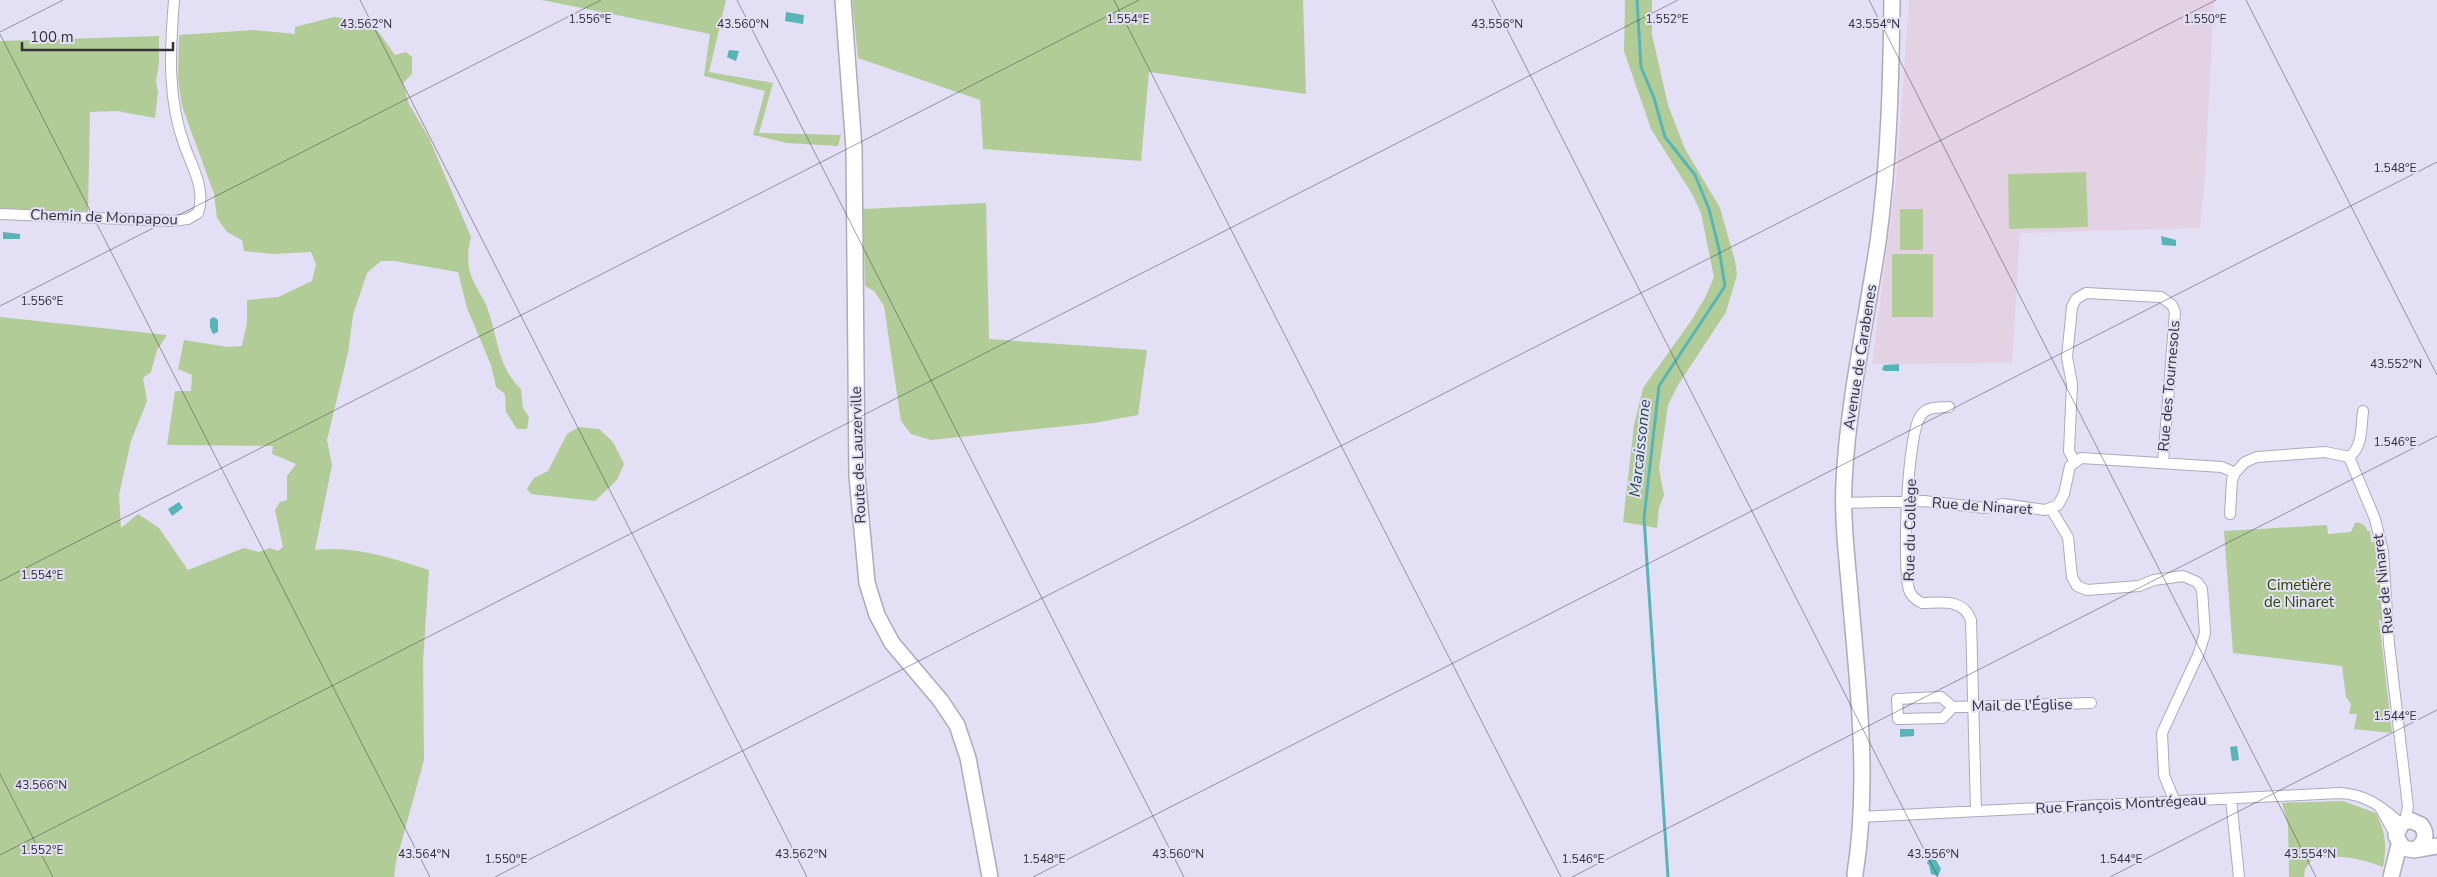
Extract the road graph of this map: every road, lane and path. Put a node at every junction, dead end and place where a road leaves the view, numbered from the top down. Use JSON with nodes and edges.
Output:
{"nodes":[{"id":1,"x":174,"y":0,"type":"edge"},
{"id":2,"x":843,"y":0,"type":"edge"},
{"id":3,"x":1892,"y":0,"type":"edge"},
{"id":4,"x":0,"y":214,"type":"edge"},
{"id":5,"x":1950,"y":407,"type":"dead end"},
{"id":6,"x":2363,"y":411,"type":"dead end"},
{"id":7,"x":2348,"y":457,"type":"junction"},
{"id":8,"x":2074,"y":461,"type":"junction"},
{"id":9,"x":2163,"y":463,"type":"junction"},
{"id":10,"x":2235,"y":473,"type":"junction"},
{"id":11,"x":1907,"y":501,"type":"junction"},
{"id":12,"x":1844,"y":503,"type":"junction"},
{"id":13,"x":2051,"y":509,"type":"junction"},
{"id":14,"x":2230,"y":514,"type":"dead end"},
{"id":15,"x":2091,"y":703,"type":"dead end"},
{"id":16,"x":1974,"y":706,"type":"junction"},
{"id":17,"x":1953,"y":707,"type":"junction"},
{"id":18,"x":1858,"y":715,"type":"junction"},
{"id":19,"x":2231,"y":798,"type":"junction"},
{"id":20,"x":2175,"y":802,"type":"junction"},
{"id":21,"x":1976,"y":812,"type":"junction"},
{"id":22,"x":1860,"y":817,"type":"junction"},
{"id":23,"x":2411,"y":832,"type":"edge"},
{"id":24,"x":2437,"y":846,"type":"edge"},
{"id":25,"x":1855,"y":876,"type":"edge"},
{"id":26,"x":990,"y":877,"type":"edge"},
{"id":27,"x":2239,"y":877,"type":"edge"},
{"id":28,"x":2391,"y":877,"type":"edge"}],
"edges":[{"from":1,"to":4,"type":"street","name":"Chemin de Monpapou"},
{"from":2,"to":26,"type":"street","name":"Route de Lauzerville"},
{"from":3,"to":12,"type":"street","name":"Avenue de Carabenes"},
{"from":5,"to":11,"type":"street","name":"Rue du Collège"},
{"from":6,"to":7,"type":"street"},
{"from":7,"to":10,"type":"street"},
{"from":7,"to":23,"type":"street","name":"Rue de Ninaret"},
{"from":8,"to":9,"type":"street"},
{"from":8,"to":9,"type":"street","name":"Rue des Tournesols"},
{"from":8,"to":13,"type":"street","name":"Rue de Ninaret"},
{"from":9,"to":10,"type":"street"},
{"from":10,"to":14,"type":"street"},
{"from":11,"to":12,"type":"street","name":"Rue de Ninaret"},
{"from":11,"to":13,"type":"street","name":"Rue de Ninaret"},
{"from":11,"to":16,"type":"street","name":"Rue du Collège"},
{"from":12,"to":18,"type":"street","name":"Avenue de Carabenes"},
{"from":13,"to":20,"type":"street"},
{"from":15,"to":16,"type":"street","name":"Mail de l'Église"},
{"from":16,"to":17,"type":"street","name":"Mail de l'Église"},
{"from":16,"to":21,"type":"street","name":"Rue du Collège"},
{"from":17,"to":17,"type":"street","name":"Mail de l'Église"},
{"from":18,"to":22,"type":"street","name":"Avenue de Carabenes"},
{"from":18,"to":25,"type":"street","name":"Avenue de Carabenes"},
{"from":19,"to":20,"type":"street","name":"Rue François Montrégeau"},
{"from":19,"to":23,"type":"street","name":"Rue François Montrégeau"},
{"from":19,"to":27,"type":"street"},
{"from":20,"to":21,"type":"street","name":"Rue François Montrégeau"},
{"from":21,"to":22,"type":"street","name":"Rue François Montrégeau"},
{"from":22,"to":25,"type":"street","name":"Avenue de Carabenes"},
{"from":23,"to":24,"type":"street"},
{"from":23,"to":28,"type":"street"}]}
